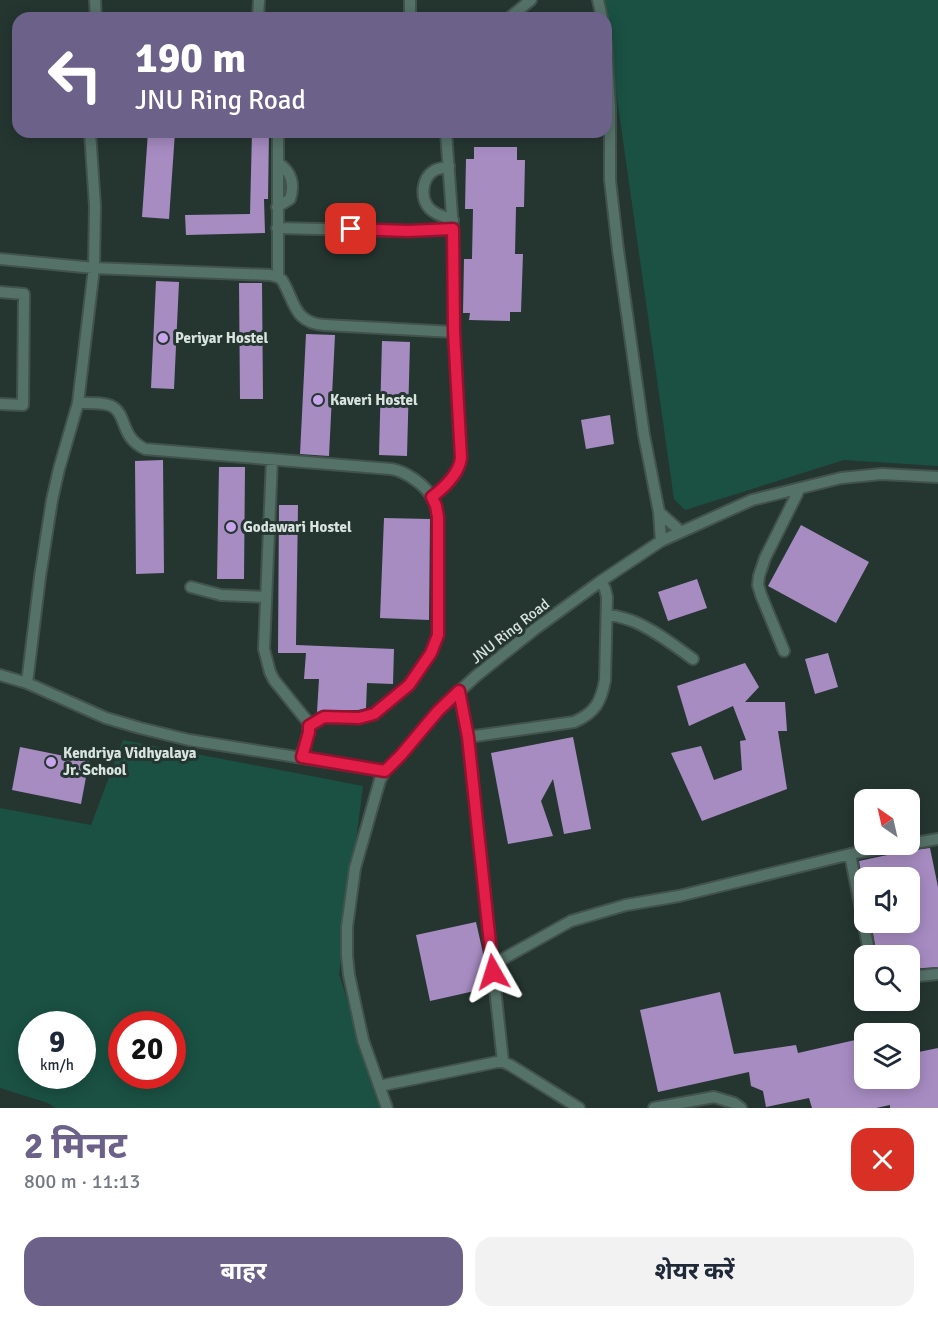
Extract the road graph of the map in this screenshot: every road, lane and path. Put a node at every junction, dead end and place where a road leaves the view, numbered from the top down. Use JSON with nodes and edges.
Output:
{"nodes":[{"id":1,"x":531,"y":0,"type":"edge"},
{"id":2,"x":516,"y":12,"type":"edge"},
{"id":3,"x":90,"y":138,"type":"edge"},
{"id":4,"x":278,"y":138,"type":"edge"},
{"id":5,"x":447,"y":138,"type":"edge"},
{"id":6,"x":609,"y":138,"type":"edge"},
{"id":7,"x":449,"y":166,"type":"junction"},
{"id":8,"x":453,"y":225,"type":"junction"},
{"id":9,"x":277,"y":228,"type":"junction"},
{"id":10,"x":0,"y":259,"type":"edge"},
{"id":11,"x":94,"y":268,"type":"junction"},
{"id":12,"x":278,"y":277,"type":"junction"},
{"id":13,"x":0,"y":292,"type":"edge"},
{"id":14,"x":454,"y":332,"type":"junction"},
{"id":15,"x":78,"y":403,"type":"junction"},
{"id":16,"x":0,"y":404,"type":"edge"},
{"id":17,"x":272,"y":459,"type":"junction"},
{"id":18,"x":938,"y":477,"type":"edge"},
{"id":19,"x":800,"y":488,"type":"junction"},
{"id":20,"x":432,"y":497,"type":"junction"},
{"id":21,"x":659,"y":513,"type":"junction"},
{"id":22,"x":680,"y":531,"type":"junction"},
{"id":23,"x":661,"y":541,"type":"junction"},
{"id":24,"x":601,"y":581,"type":"junction"},
{"id":25,"x":191,"y":586,"type":"dead end"},
{"id":26,"x":266,"y":597,"type":"junction"},
{"id":27,"x":607,"y":614,"type":"junction"},
{"id":28,"x":784,"y":651,"type":"dead end"},
{"id":29,"x":693,"y":659,"type":"dead end"},
{"id":30,"x":0,"y":675,"type":"edge"},
{"id":31,"x":27,"y":683,"type":"junction"},
{"id":32,"x":459,"y":691,"type":"junction"},
{"id":33,"x":309,"y":726,"type":"junction"},
{"id":34,"x":468,"y":737,"type":"junction"},
{"id":35,"x":302,"y":757,"type":"junction"},
{"id":36,"x":385,"y":771,"type":"junction"},
{"id":37,"x":938,"y":839,"type":"edge"},
{"id":38,"x":920,"y":842,"type":"edge"},
{"id":39,"x":854,"y":853,"type":"edge"},
{"id":40,"x":850,"y":854,"type":"junction"},
{"id":41,"x":868,"y":945,"type":"edge"},
{"id":42,"x":492,"y":965,"type":"junction"},
{"id":43,"x":938,"y":974,"type":"edge"},
{"id":44,"x":920,"y":976,"type":"edge"},
{"id":45,"x":503,"y":1062,"type":"junction"},
{"id":46,"x":379,"y":1086,"type":"junction"},
{"id":47,"x":387,"y":1108,"type":"edge"},
{"id":48,"x":579,"y":1108,"type":"edge"},
{"id":49,"x":654,"y":1108,"type":"edge"},
{"id":50,"x":741,"y":1108,"type":"edge"}],
"edges":[{"from":1,"to":2,"type":"lane"},
{"from":3,"to":11,"type":"lane"},
{"from":4,"to":9,"type":"lane"},
{"from":5,"to":7,"type":"lane"},
{"from":6,"to":21,"type":"lane"},
{"from":7,"to":8,"type":"lane"},
{"from":7,"to":8,"type":"lane"},
{"from":8,"to":9,"type":"lane"},
{"from":8,"to":14,"type":"lane"},
{"from":9,"to":12,"type":"lane"},
{"from":10,"to":11,"type":"lane"},
{"from":11,"to":12,"type":"lane"},
{"from":11,"to":15,"type":"lane"},
{"from":12,"to":14,"type":"lane"},
{"from":13,"to":16,"type":"lane"},
{"from":14,"to":20,"type":"lane"},
{"from":15,"to":17,"type":"lane"},
{"from":15,"to":31,"type":"lane"},
{"from":17,"to":20,"type":"lane"},
{"from":17,"to":26,"type":"lane"},
{"from":18,"to":19,"type":"lane","name":"JNU Ring Road"},
{"from":19,"to":22,"type":"lane","name":"JNU Ring Road"},
{"from":19,"to":28,"type":"lane"},
{"from":20,"to":33,"type":"lane"},
{"from":21,"to":22,"type":"lane"},
{"from":21,"to":23,"type":"lane"},
{"from":22,"to":23,"type":"lane","name":"JNU Ring Road"},
{"from":23,"to":24,"type":"lane","name":"JNU Ring Road"},
{"from":24,"to":27,"type":"lane"},
{"from":24,"to":32,"type":"lane","name":"JNU Ring Road"},
{"from":25,"to":26,"type":"lane"},
{"from":26,"to":33,"type":"lane"},
{"from":27,"to":29,"type":"lane"},
{"from":27,"to":34,"type":"lane"},
{"from":30,"to":31,"type":"lane"},
{"from":31,"to":35,"type":"lane"},
{"from":32,"to":34,"type":"lane"},
{"from":32,"to":36,"type":"lane","name":"JNU Ring Road"},
{"from":33,"to":35,"type":"lane"},
{"from":34,"to":42,"type":"lane"},
{"from":35,"to":36,"type":"lane"},
{"from":36,"to":46,"type":"lane","name":"JNU Ring Road"},
{"from":37,"to":38,"type":"lane"},
{"from":39,"to":40,"type":"lane"},
{"from":40,"to":41,"type":"lane"},
{"from":40,"to":42,"type":"lane"},
{"from":42,"to":45,"type":"lane"},
{"from":43,"to":44,"type":"lane"},
{"from":45,"to":46,"type":"lane"},
{"from":45,"to":48,"type":"lane"},
{"from":46,"to":47,"type":"lane","name":"JNU Ring Road"},
{"from":49,"to":50,"type":"lane"}]}
